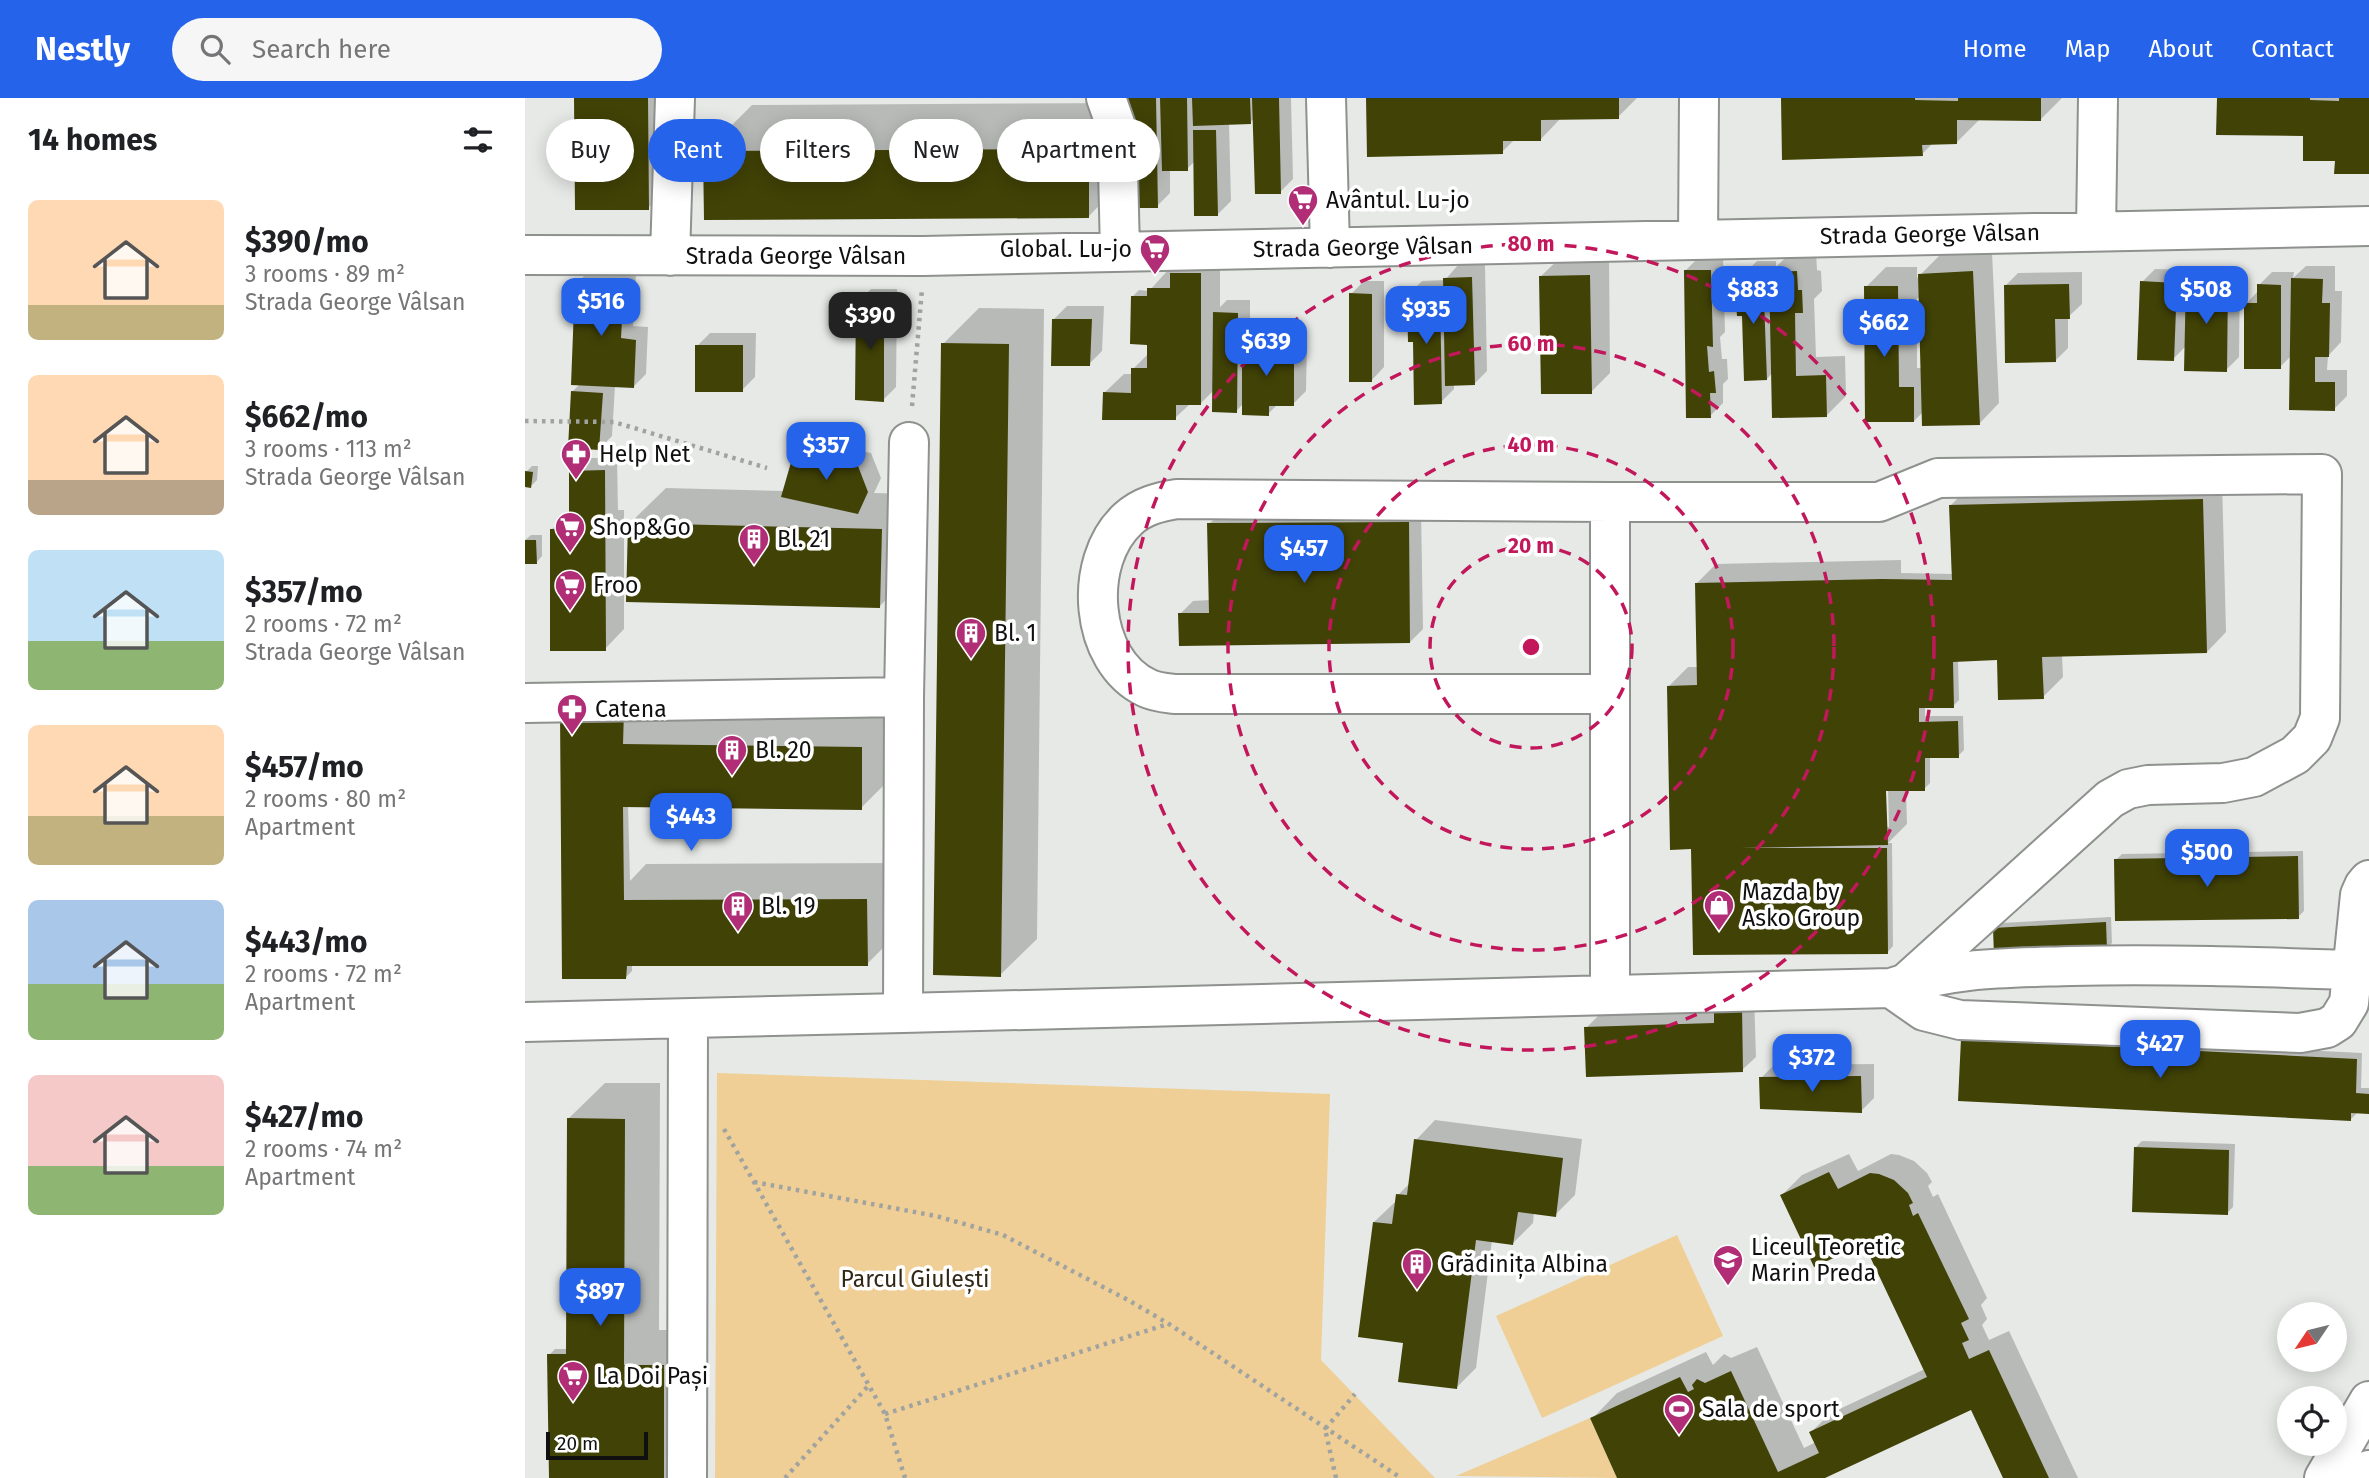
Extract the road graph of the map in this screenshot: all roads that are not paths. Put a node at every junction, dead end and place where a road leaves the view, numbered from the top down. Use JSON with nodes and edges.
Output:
{"nodes":[{"id":1,"x":1106,"y":98,"type":"edge"},
{"id":2,"x":1326,"y":98,"type":"edge"},
{"id":3,"x":1699,"y":98,"type":"edge"},
{"id":4,"x":2098,"y":98,"type":"edge"},
{"id":5,"x":684,"y":100,"type":"edge"},
{"id":6,"x":2369,"y":226,"type":"edge"},
{"id":7,"x":2096,"y":231,"type":"junction"},
{"id":8,"x":1698,"y":239,"type":"junction"},
{"id":9,"x":1330,"y":248,"type":"junction"},
{"id":10,"x":1120,"y":251,"type":"junction"},
{"id":11,"x":525,"y":255,"type":"edge"},
{"id":12,"x":670,"y":256,"type":"junction"},
{"id":13,"x":909,"y":442,"type":"road end"},
{"id":14,"x":1610,"y":502,"type":"junction"},
{"id":15,"x":1610,"y":694,"type":"junction"},
{"id":16,"x":904,"y":697,"type":"junction"},
{"id":17,"x":525,"y":703,"type":"edge"},
{"id":18,"x":2369,"y":880,"type":"edge"},
{"id":19,"x":2354,"y":970,"type":"junction"},
{"id":20,"x":1898,"y":986,"type":"junction"},
{"id":21,"x":1610,"y":995,"type":"junction"},
{"id":22,"x":903,"y":1013,"type":"junction"},
{"id":23,"x":688,"y":1019,"type":"junction"},
{"id":24,"x":525,"y":1023,"type":"edge"},
{"id":25,"x":2369,"y":1401,"type":"edge"},
{"id":26,"x":2369,"y":1470,"type":"edge"},
{"id":27,"x":687,"y":1478,"type":"edge"},
{"id":28,"x":2324,"y":1478,"type":"edge"},
{"id":29,"x":2348,"y":1478,"type":"edge"}],
"edges":[{"from":1,"to":10,"type":"street"},
{"from":2,"to":9,"type":"street"},
{"from":3,"to":8,"type":"street"},
{"from":4,"to":7,"type":"street"},
{"from":5,"to":12,"type":"street"},
{"from":6,"to":7,"type":"street","name":"Strada George Vâlsan"},
{"from":7,"to":8,"type":"street","name":"Strada George Vâlsan"},
{"from":8,"to":9,"type":"street","name":"Strada George Vâlsan"},
{"from":9,"to":10,"type":"street","name":"Strada George Vâlsan"},
{"from":10,"to":12,"type":"street","name":"Strada George Vâlsan"},
{"from":11,"to":12,"type":"street","name":"Strada George Vâlsan"},
{"from":13,"to":16,"type":"street"},
{"from":14,"to":15,"type":"street"},
{"from":14,"to":15,"type":"street"},
{"from":14,"to":20,"type":"street"},
{"from":15,"to":21,"type":"street"},
{"from":16,"to":17,"type":"street"},
{"from":16,"to":22,"type":"street"},
{"from":18,"to":19,"type":"street"},
{"from":19,"to":20,"type":"street"},
{"from":19,"to":20,"type":"street"},
{"from":20,"to":21,"type":"street"},
{"from":21,"to":22,"type":"street"},
{"from":22,"to":23,"type":"street"},
{"from":23,"to":24,"type":"street"},
{"from":23,"to":27,"type":"street"},
{"from":25,"to":28,"type":"street"},
{"from":26,"to":29,"type":"street"}]}
